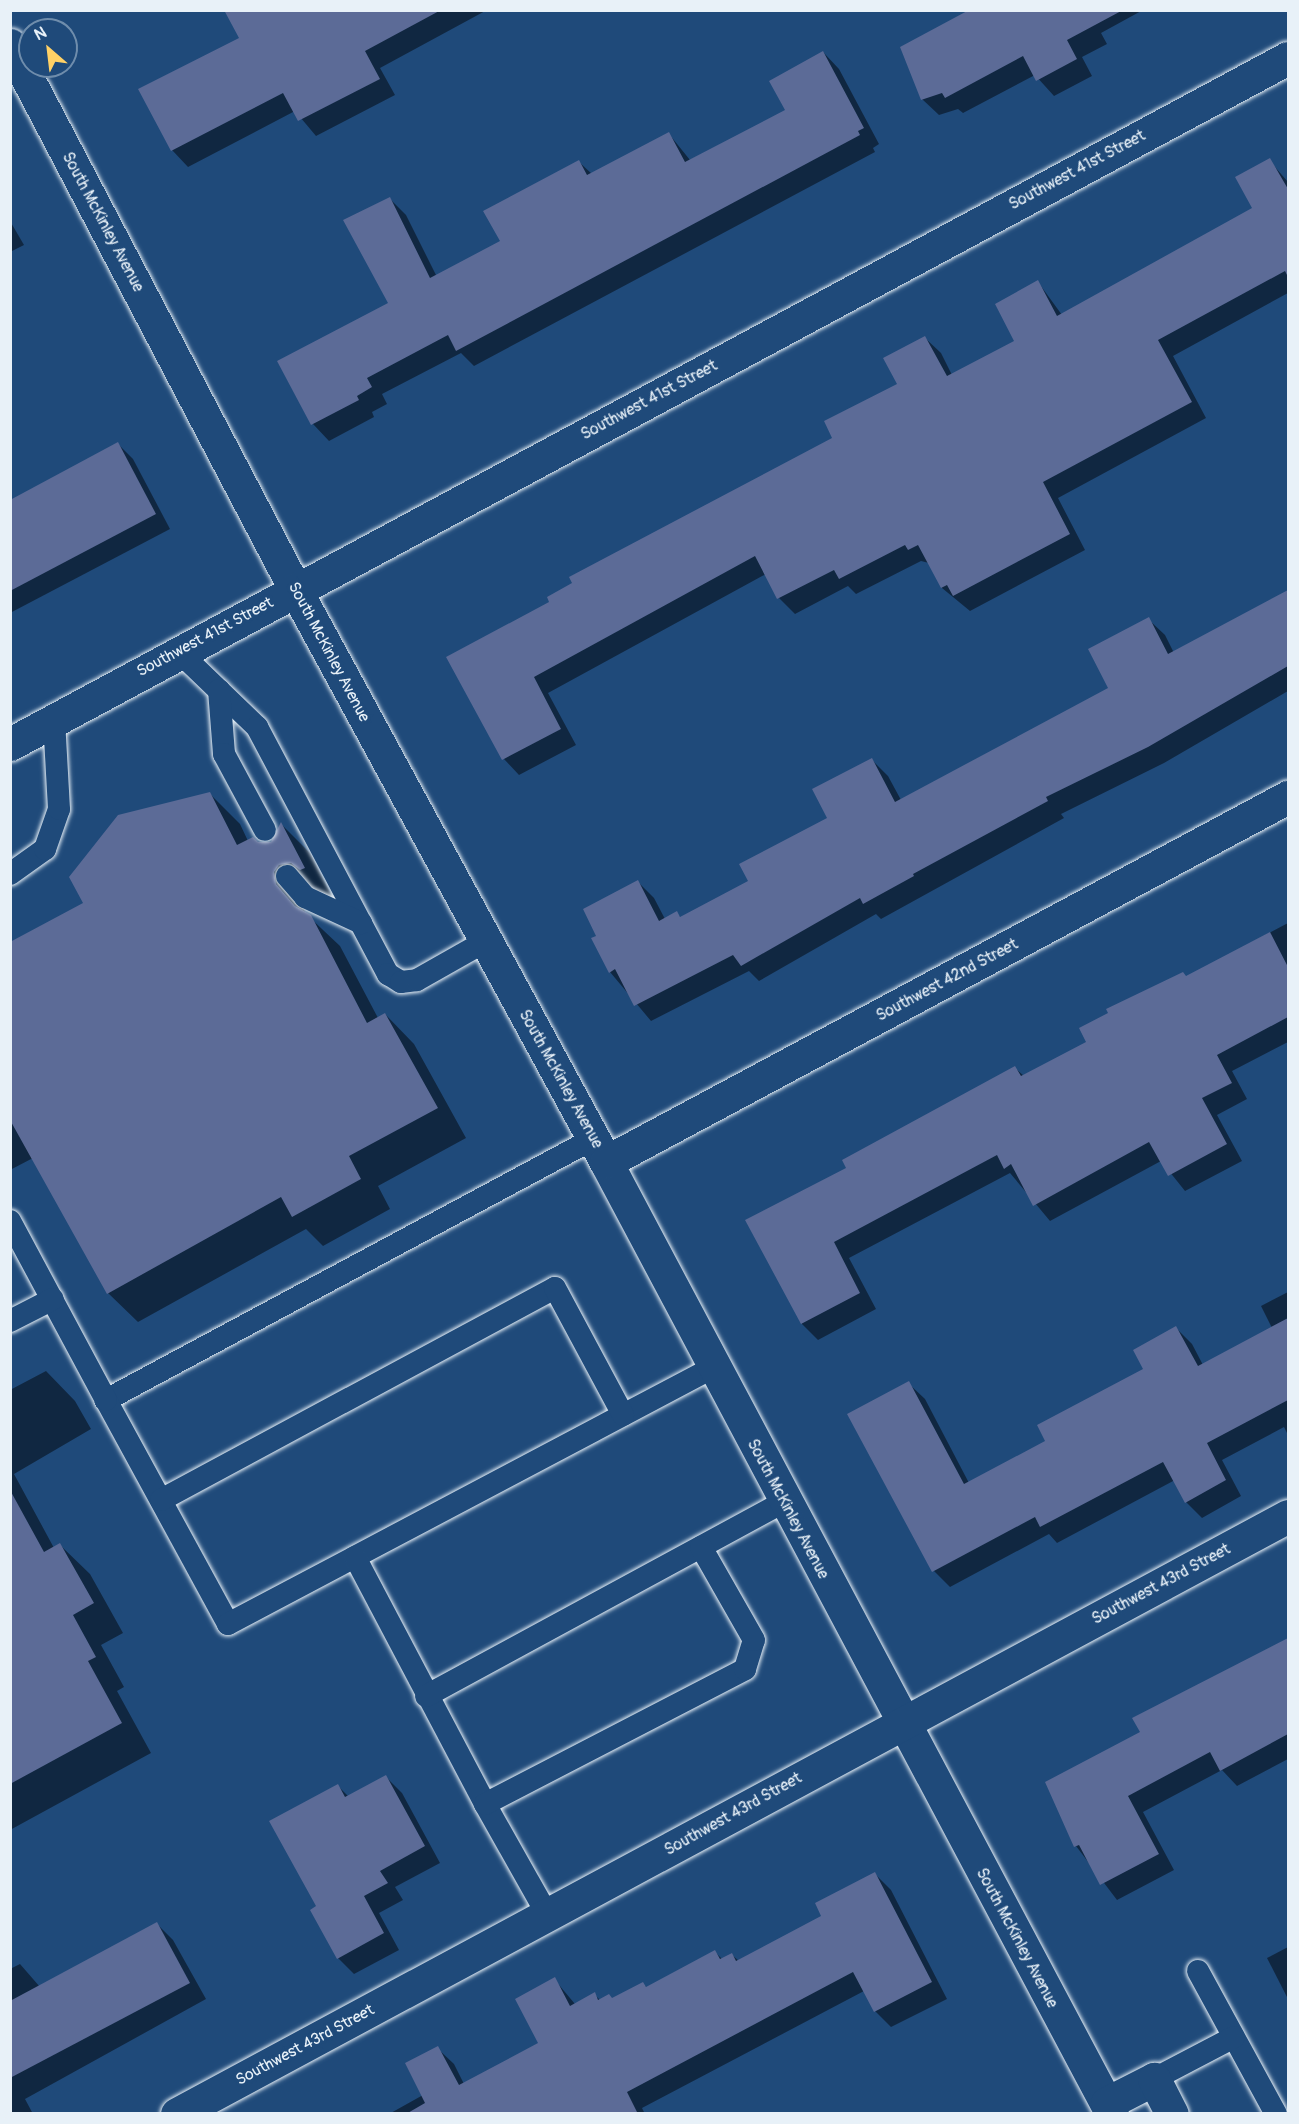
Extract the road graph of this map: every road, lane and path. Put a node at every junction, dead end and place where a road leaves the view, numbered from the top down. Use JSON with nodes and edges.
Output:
{"nodes":[{"id":1,"x":10,"y":45,"type":"edge"},
{"id":2,"x":1288,"y":58,"type":"edge"},
{"id":3,"x":295,"y":589,"type":"junction"},
{"id":4,"x":178,"y":651,"type":"junction"},
{"id":5,"x":219,"y":690,"type":"junction"},
{"id":6,"x":54,"y":720,"type":"junction"},
{"id":7,"x":10,"y":744,"type":"edge"},
{"id":8,"x":1288,"y":797,"type":"edge"},
{"id":9,"x":265,"y":830,"type":"dead end"},
{"id":10,"x":10,"y":874,"type":"edge"},
{"id":11,"x":287,"y":876,"type":"dead end"},
{"id":12,"x":361,"y":923,"type":"junction"},
{"id":13,"x":486,"y":941,"type":"junction"},
{"id":14,"x":600,"y":1150,"type":"junction"},
{"id":15,"x":10,"y":1221,"type":"edge"},
{"id":16,"x":53,"y":1299,"type":"junction"},
{"id":17,"x":10,"y":1322,"type":"edge"},
{"id":18,"x":714,"y":1367,"type":"junction"},
{"id":19,"x":106,"y":1400,"type":"junction"},
{"id":20,"x":623,"y":1415,"type":"junction"},
{"id":21,"x":161,"y":1500,"type":"junction"},
{"id":22,"x":784,"y":1502,"type":"junction"},
{"id":23,"x":1288,"y":1516,"type":"edge"},
{"id":24,"x":701,"y":1547,"type":"junction"},
{"id":25,"x":355,"y":1557,"type":"junction"},
{"id":26,"x":426,"y":1696,"type":"junction"},
{"id":27,"x":901,"y":1722,"type":"junction"},
{"id":28,"x":484,"y":1804,"type":"junction"},
{"id":29,"x":548,"y":1916,"type":"junction"},
{"id":30,"x":1198,"y":1971,"type":"dead end"},
{"id":31,"x":1234,"y":2037,"type":"junction"},
{"id":32,"x":1154,"y":2079,"type":"junction"},
{"id":33,"x":1109,"y":2108,"type":"edge"},
{"id":34,"x":177,"y":2114,"type":"edge"},
{"id":35,"x":1172,"y":2114,"type":"edge"},
{"id":36,"x":1276,"y":2114,"type":"edge"}],
"edges":[{"from":1,"to":3,"type":"street","name":"South McKinley Avenue"},
{"from":2,"to":3,"type":"street","name":"Southwest 41st Street"},
{"from":3,"to":4,"type":"street","name":"Southwest 41st Street"},
{"from":3,"to":13,"type":"street","name":"South McKinley Avenue"},
{"from":4,"to":5,"type":"lane"},
{"from":4,"to":6,"type":"street","name":"Southwest 41st Street"},
{"from":5,"to":9,"type":"lane"},
{"from":5,"to":12,"type":"lane"},
{"from":6,"to":7,"type":"street","name":"Southwest 41st Street"},
{"from":6,"to":10,"type":"lane"},
{"from":8,"to":14,"type":"street","name":"Southwest 42nd Street"},
{"from":11,"to":12,"type":"lane"},
{"from":12,"to":13,"type":"lane"},
{"from":13,"to":14,"type":"street","name":"South McKinley Avenue"},
{"from":14,"to":18,"type":"street","name":"South McKinley Avenue"},
{"from":14,"to":19,"type":"lane"},
{"from":15,"to":16,"type":"lane"},
{"from":16,"to":17,"type":"lane"},
{"from":16,"to":19,"type":"lane"},
{"from":18,"to":20,"type":"lane"},
{"from":18,"to":22,"type":"street","name":"South McKinley Avenue"},
{"from":19,"to":21,"type":"lane"},
{"from":20,"to":21,"type":"lane"},
{"from":20,"to":25,"type":"lane"},
{"from":21,"to":25,"type":"lane"},
{"from":22,"to":24,"type":"lane"},
{"from":22,"to":27,"type":"street","name":"South McKinley Avenue"},
{"from":23,"to":27,"type":"street","name":"Southwest 43rd Street"},
{"from":24,"to":26,"type":"lane"},
{"from":24,"to":28,"type":"lane"},
{"from":25,"to":26,"type":"lane"},
{"from":26,"to":28,"type":"lane"},
{"from":27,"to":29,"type":"street","name":"Southwest 43rd Street"},
{"from":27,"to":33,"type":"street","name":"South McKinley Avenue"},
{"from":28,"to":29,"type":"lane"},
{"from":29,"to":34,"type":"street","name":"Southwest 43rd Street"},
{"from":30,"to":31,"type":"lane"},
{"from":31,"to":32,"type":"lane"},
{"from":31,"to":36,"type":"lane"},
{"from":32,"to":33,"type":"street"},
{"from":32,"to":35,"type":"street"}]}
